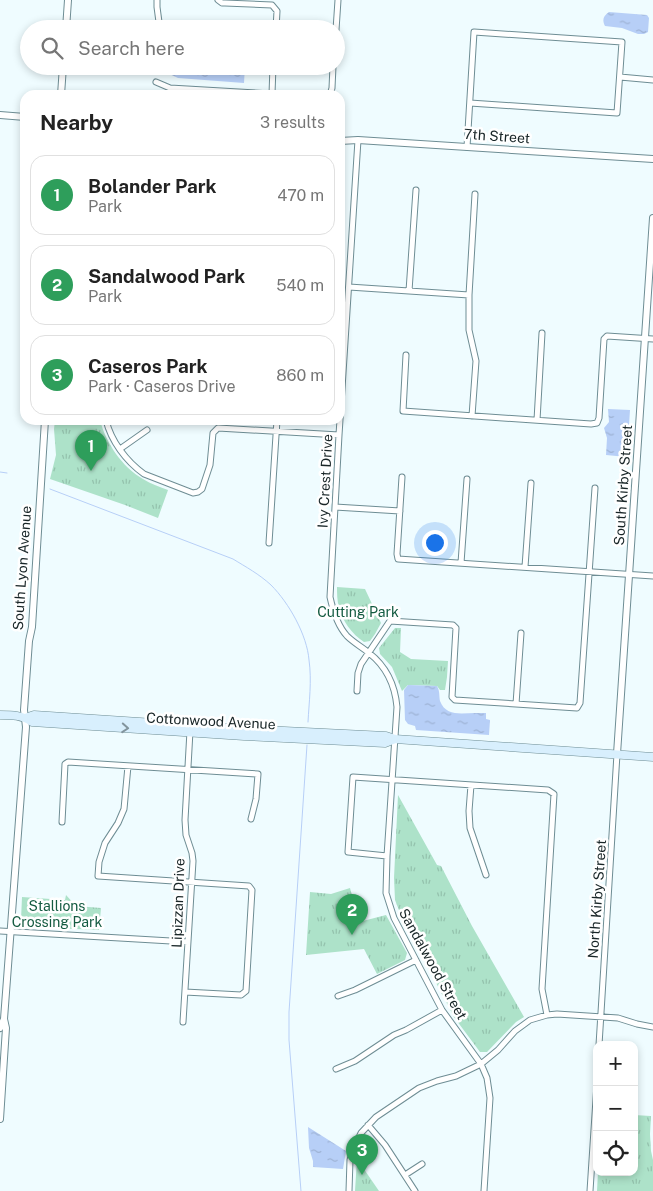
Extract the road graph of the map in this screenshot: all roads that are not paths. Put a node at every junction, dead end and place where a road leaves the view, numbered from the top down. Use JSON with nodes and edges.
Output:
{"nodes":[{"id":1,"x":68,"y":0,"type":"edge"},
{"id":2,"x":157,"y":0,"type":"edge"},
{"id":3,"x":218,"y":0,"type":"edge"},
{"id":4,"x":338,"y":0,"type":"edge"},
{"id":5,"x":67,"y":20,"type":"edge"},
{"id":6,"x":159,"y":20,"type":"edge"},
{"id":7,"x":276,"y":20,"type":"edge"},
{"id":8,"x":337,"y":20,"type":"edge"},
{"id":9,"x":62,"y":75,"type":"edge"},
{"id":10,"x":273,"y":75,"type":"edge"},
{"id":11,"x":333,"y":75,"type":"edge"},
{"id":12,"x":620,"y":78,"type":"junction"},
{"id":13,"x":653,"y":80,"type":"edge"},
{"id":14,"x":156,"y":82,"type":"dead end"},
{"id":15,"x":61,"y":90,"type":"edge"},
{"id":16,"x":186,"y":90,"type":"edge"},
{"id":17,"x":272,"y":90,"type":"edge"},
{"id":18,"x":331,"y":90,"type":"edge"},
{"id":19,"x":470,"y":104,"type":"junction"},
{"id":20,"x":0,"y":116,"type":"edge"},
{"id":21,"x":20,"y":117,"type":"edge"},
{"id":22,"x":358,"y":140,"type":"junction"},
{"id":23,"x":345,"y":141,"type":"edge"},
{"id":24,"x":467,"y":147,"type":"junction"},
{"id":25,"x":653,"y":159,"type":"edge"},
{"id":26,"x":416,"y":190,"type":"dead end"},
{"id":27,"x":475,"y":194,"type":"dead end"},
{"id":28,"x":653,"y":218,"type":"edge"},
{"id":29,"x":349,"y":288,"type":"junction"},
{"id":30,"x":409,"y":292,"type":"junction"},
{"id":31,"x":468,"y":296,"type":"junction"},
{"id":32,"x":542,"y":333,"type":"dead end"},
{"id":33,"x":645,"y":339,"type":"junction"},
{"id":34,"x":653,"y":339,"type":"edge"},
{"id":35,"x":345,"y":347,"type":"edge"},
{"id":36,"x":406,"y":355,"type":"dead end"},
{"id":37,"x":472,"y":416,"type":"junction"},
{"id":38,"x":537,"y":420,"type":"junction"},
{"id":39,"x":45,"y":425,"type":"edge"},
{"id":40,"x":108,"y":425,"type":"edge"},
{"id":41,"x":277,"y":425,"type":"edge"},
{"id":42,"x":340,"y":425,"type":"edge"},
{"id":43,"x":147,"y":430,"type":"dead end"},
{"id":44,"x":276,"y":431,"type":"junction"},
{"id":45,"x":339,"y":435,"type":"junction"},
{"id":46,"x":120,"y":449,"type":"junction"},
{"id":47,"x":402,"y":477,"type":"dead end"},
{"id":48,"x":467,"y":479,"type":"dead end"},
{"id":49,"x":531,"y":483,"type":"dead end"},
{"id":50,"x":595,"y":488,"type":"dead end"},
{"id":51,"x":335,"y":507,"type":"junction"},
{"id":52,"x":400,"y":512,"type":"junction"},
{"id":53,"x":269,"y":543,"type":"dead end"},
{"id":54,"x":461,"y":563,"type":"junction"},
{"id":55,"x":526,"y":567,"type":"junction"},
{"id":56,"x":590,"y":572,"type":"junction"},
{"id":57,"x":629,"y":574,"type":"junction"},
{"id":58,"x":653,"y":576,"type":"edge"},
{"id":59,"x":521,"y":633,"type":"dead end"},
{"id":60,"x":369,"y":652,"type":"junction"},
{"id":61,"x":357,"y":691,"type":"dead end"},
{"id":62,"x":516,"y":704,"type":"junction"},
{"id":63,"x":0,"y":714,"type":"edge"},
{"id":64,"x":26,"y":718,"type":"junction"},
{"id":65,"x":190,"y":729,"type":"junction"},
{"id":66,"x":395,"y":739,"type":"junction"},
{"id":67,"x":617,"y":754,"type":"junction"},
{"id":68,"x":653,"y":757,"type":"edge"},
{"id":69,"x":128,"y":766,"type":"junction"},
{"id":70,"x":188,"y":770,"type":"junction"},
{"id":71,"x":392,"y":779,"type":"junction"},
{"id":72,"x":471,"y":784,"type":"junction"},
{"id":73,"x":251,"y":819,"type":"dead end"},
{"id":74,"x":62,"y":822,"type":"dead end"},
{"id":75,"x":387,"y":856,"type":"junction"},
{"id":76,"x":486,"y":875,"type":"dead end"},
{"id":77,"x":192,"y":882,"type":"junction"},
{"id":78,"x":0,"y":931,"type":"edge"},
{"id":79,"x":10,"y":931,"type":"junction"},
{"id":80,"x":188,"y":942,"type":"junction"},
{"id":81,"x":416,"y":960,"type":"junction"},
{"id":82,"x":185,"y":992,"type":"junction"},
{"id":83,"x":338,"y":996,"type":"dead end"},
{"id":84,"x":442,"y":1010,"type":"junction"},
{"id":85,"x":547,"y":1015,"type":"junction"},
{"id":86,"x":601,"y":1017,"type":"junction"},
{"id":87,"x":4,"y":1019,"type":"junction"},
{"id":88,"x":183,"y":1022,"type":"dead end"},
{"id":89,"x":653,"y":1026,"type":"edge"},
{"id":90,"x":0,"y":1028,"type":"edge"},
{"id":91,"x":599,"y":1041,"type":"edge"},
{"id":92,"x":481,"y":1064,"type":"junction"},
{"id":93,"x":336,"y":1069,"type":"dead end"},
{"id":94,"x":597,"y":1086,"type":"edge"},
{"id":95,"x":0,"y":1119,"type":"edge"},
{"id":96,"x":368,"y":1125,"type":"junction"},
{"id":97,"x":422,"y":1164,"type":"dead end"},
{"id":98,"x":405,"y":1175,"type":"junction"},
{"id":99,"x":348,"y":1191,"type":"edge"},
{"id":100,"x":415,"y":1191,"type":"edge"},
{"id":101,"x":484,"y":1191,"type":"edge"},
{"id":102,"x":590,"y":1191,"type":"edge"}],
"edges":[{"from":1,"to":5,"type":"street"},
{"from":2,"to":6,"type":"street"},
{"from":3,"to":7,"type":"street"},
{"from":4,"to":8,"type":"street"},
{"from":9,"to":15,"type":"street"},
{"from":10,"to":17,"type":"street"},
{"from":11,"to":18,"type":"street"},
{"from":12,"to":13,"type":"street"},
{"from":12,"to":19,"type":"street"},
{"from":12,"to":19,"type":"street"},
{"from":14,"to":16,"type":"street"},
{"from":19,"to":24,"type":"street"},
{"from":20,"to":21,"type":"street"},
{"from":22,"to":23,"type":"street","name":"7th Street"},
{"from":22,"to":24,"type":"street","name":"7th Street"},
{"from":22,"to":29,"type":"street","name":"Ivy Crest Drive"},
{"from":24,"to":25,"type":"street","name":"7th Street"},
{"from":26,"to":30,"type":"street"},
{"from":27,"to":31,"type":"street"},
{"from":28,"to":33,"type":"street","name":"South Kirby Street"},
{"from":29,"to":30,"type":"street"},
{"from":29,"to":35,"type":"street","name":"Ivy Crest Drive"},
{"from":30,"to":31,"type":"street"},
{"from":31,"to":37,"type":"street"},
{"from":32,"to":38,"type":"street"},
{"from":33,"to":34,"type":"street"},
{"from":33,"to":38,"type":"street"},
{"from":33,"to":57,"type":"street","name":"South Kirby Street"},
{"from":36,"to":37,"type":"street"},
{"from":37,"to":38,"type":"street"},
{"from":39,"to":64,"type":"street","name":"South Lyon Avenue"},
{"from":40,"to":46,"type":"street"},
{"from":41,"to":44,"type":"street"},
{"from":42,"to":45,"type":"street","name":"Ivy Crest Drive"},
{"from":43,"to":46,"type":"street"},
{"from":44,"to":45,"type":"street"},
{"from":44,"to":46,"type":"street"},
{"from":44,"to":53,"type":"street"},
{"from":45,"to":51,"type":"street","name":"Ivy Crest Drive"},
{"from":47,"to":52,"type":"street"},
{"from":48,"to":54,"type":"street"},
{"from":49,"to":55,"type":"street"},
{"from":50,"to":56,"type":"street"},
{"from":51,"to":52,"type":"street"},
{"from":51,"to":60,"type":"street","name":"Ivy Crest Drive"},
{"from":52,"to":54,"type":"street"},
{"from":54,"to":55,"type":"street"},
{"from":55,"to":56,"type":"street"},
{"from":56,"to":57,"type":"street"},
{"from":56,"to":62,"type":"street"},
{"from":57,"to":58,"type":"street"},
{"from":57,"to":67,"type":"street","name":"South Kirby Street"},
{"from":59,"to":62,"type":"street"},
{"from":60,"to":61,"type":"street"},
{"from":60,"to":62,"type":"street"},
{"from":60,"to":66,"type":"street","name":"Ivy Crest Drive"},
{"from":63,"to":64,"type":"main road","name":"Cottonwood Avenue"},
{"from":64,"to":65,"type":"main road","name":"Cottonwood Avenue"},
{"from":64,"to":79,"type":"street","name":"South Lyon Avenue"},
{"from":65,"to":66,"type":"main road","name":"Cottonwood Avenue"},
{"from":65,"to":70,"type":"street","name":"Lipizzan Drive"},
{"from":66,"to":67,"type":"main road","name":"Cottonwood Avenue"},
{"from":66,"to":71,"type":"street","name":"Sandalwood Street"},
{"from":67,"to":68,"type":"main road","name":"Cottonwood Avenue"},
{"from":67,"to":86,"type":"street","name":"North Kirby Street"},
{"from":69,"to":70,"type":"street"},
{"from":69,"to":74,"type":"street"},
{"from":69,"to":77,"type":"street"},
{"from":70,"to":73,"type":"street"},
{"from":70,"to":77,"type":"street","name":"Lipizzan Drive"},
{"from":71,"to":72,"type":"street"},
{"from":71,"to":75,"type":"street","name":"Sandalwood Street"},
{"from":71,"to":75,"type":"street"},
{"from":72,"to":76,"type":"street"},
{"from":72,"to":85,"type":"street"},
{"from":75,"to":81,"type":"street","name":"Sandalwood Street"},
{"from":77,"to":80,"type":"street","name":"Lipizzan Drive"},
{"from":77,"to":82,"type":"street"},
{"from":78,"to":79,"type":"street"},
{"from":79,"to":80,"type":"street"},
{"from":79,"to":87,"type":"street","name":"South Lyon Avenue"},
{"from":80,"to":82,"type":"street","name":"Lipizzan Drive"},
{"from":81,"to":83,"type":"street"},
{"from":81,"to":84,"type":"street","name":"Sandalwood Street"},
{"from":82,"to":88,"type":"street","name":"Lipizzan Drive"},
{"from":84,"to":92,"type":"street","name":"Sandalwood Street"},
{"from":84,"to":93,"type":"street"},
{"from":85,"to":86,"type":"street"},
{"from":85,"to":92,"type":"street"},
{"from":86,"to":89,"type":"street"},
{"from":86,"to":91,"type":"street","name":"North Kirby Street"},
{"from":87,"to":90,"type":"street"},
{"from":87,"to":95,"type":"street"},
{"from":92,"to":96,"type":"street"},
{"from":92,"to":101,"type":"street","name":"Sandalwood Street"},
{"from":94,"to":102,"type":"street"},
{"from":96,"to":98,"type":"street"},
{"from":96,"to":99,"type":"street"},
{"from":97,"to":98,"type":"street"},
{"from":98,"to":100,"type":"street"}]}
